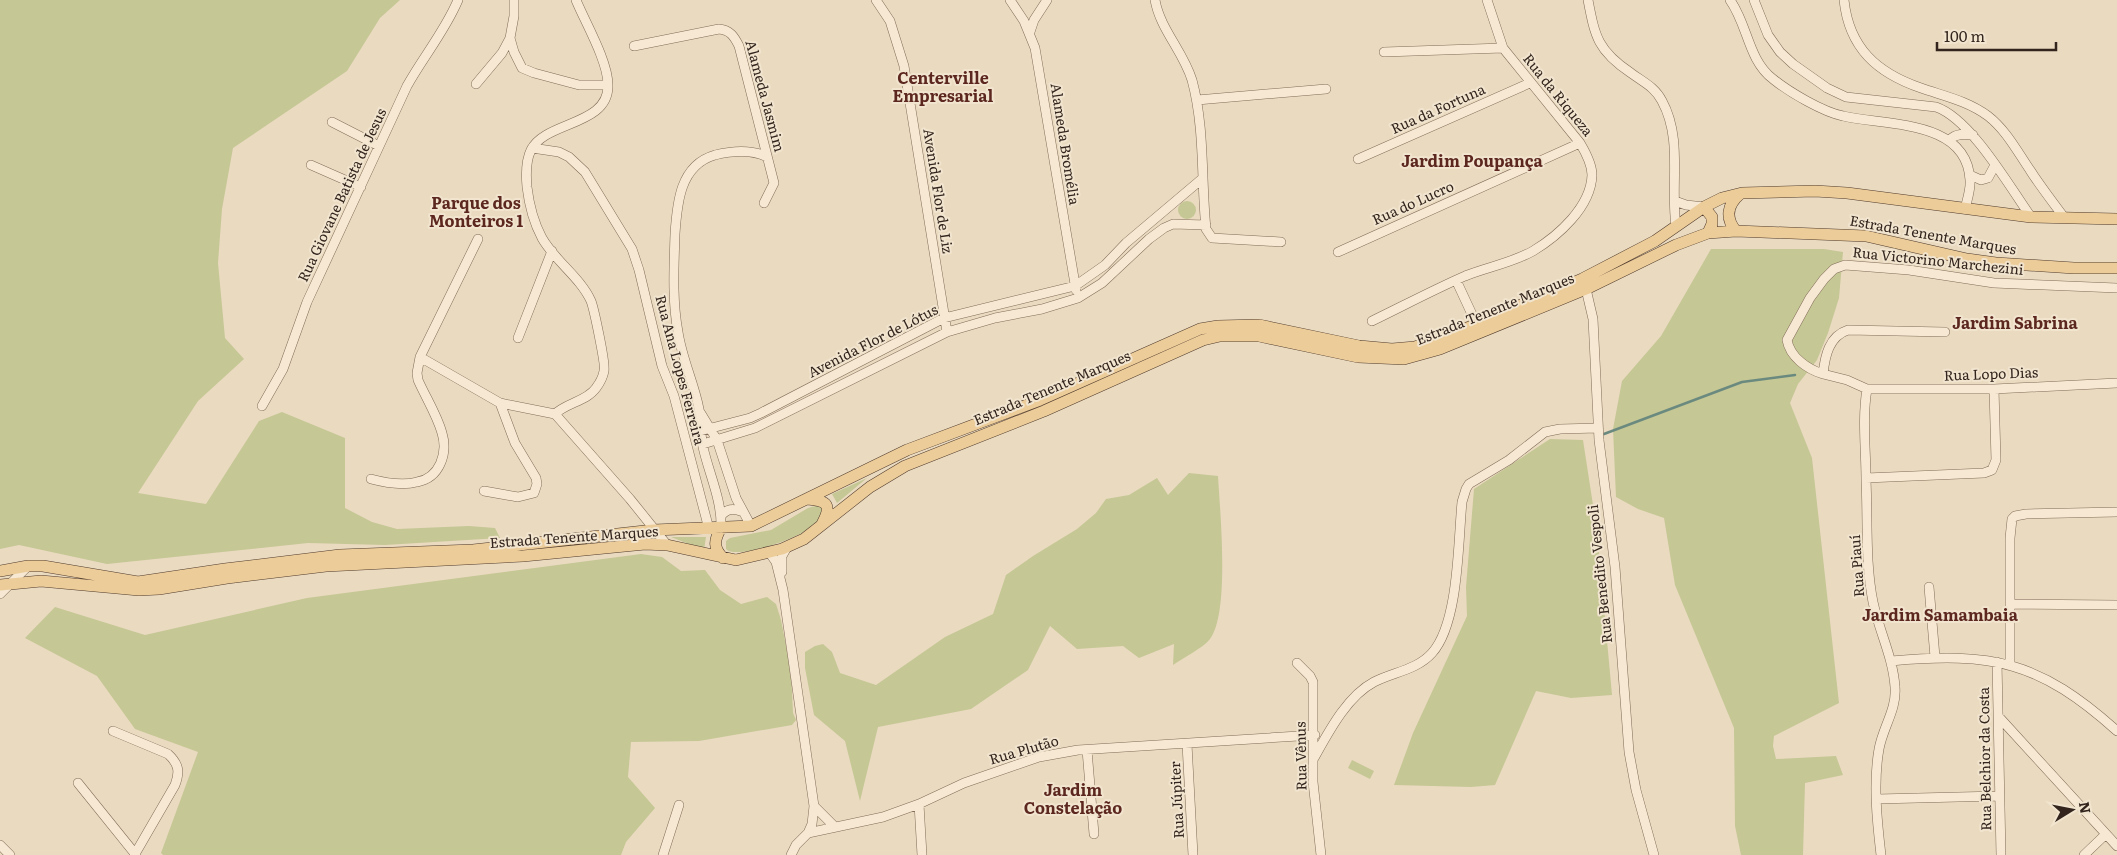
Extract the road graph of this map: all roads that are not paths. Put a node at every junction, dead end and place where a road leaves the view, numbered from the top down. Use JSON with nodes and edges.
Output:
{"nodes":[{"id":1,"x":458,"y":0,"type":"edge"},
{"id":2,"x":514,"y":0,"type":"edge"},
{"id":3,"x":576,"y":0,"type":"edge"},
{"id":4,"x":876,"y":0,"type":"edge"},
{"id":5,"x":1010,"y":0,"type":"edge"},
{"id":6,"x":1047,"y":0,"type":"edge"},
{"id":7,"x":1155,"y":0,"type":"edge"},
{"id":8,"x":1487,"y":0,"type":"edge"},
{"id":9,"x":1588,"y":0,"type":"edge"},
{"id":10,"x":1730,"y":0,"type":"edge"},
{"id":11,"x":1754,"y":0,"type":"edge"},
{"id":12,"x":1844,"y":0,"type":"edge"},
{"id":13,"x":1030,"y":32,"type":"junction"},
{"id":14,"x":510,"y":38,"type":"junction"},
{"id":15,"x":634,"y":46,"type":"dead end"},
{"id":16,"x":1503,"y":48,"type":"junction"},
{"id":17,"x":1384,"y":52,"type":"dead end"},
{"id":18,"x":1530,"y":83,"type":"junction"},
{"id":19,"x":476,"y":84,"type":"dead end"},
{"id":20,"x":608,"y":85,"type":"junction"},
{"id":21,"x":1326,"y":89,"type":"dead end"},
{"id":22,"x":1197,"y":100,"type":"junction"},
{"id":23,"x":332,"y":122,"type":"dead end"},
{"id":24,"x":1973,"y":135,"type":"junction"},
{"id":25,"x":1950,"y":140,"type":"junction"},
{"id":26,"x":1580,"y":143,"type":"junction"},
{"id":27,"x":380,"y":146,"type":"junction"},
{"id":28,"x":532,"y":148,"type":"junction"},
{"id":29,"x":767,"y":157,"type":"junction"},
{"id":30,"x":1358,"y":159,"type":"dead end"},
{"id":31,"x":311,"y":165,"type":"dead end"},
{"id":32,"x":1994,"y":166,"type":"junction"},
{"id":33,"x":1970,"y":175,"type":"junction"},
{"id":34,"x":1203,"y":178,"type":"junction"},
{"id":35,"x":361,"y":187,"type":"junction"},
{"id":36,"x":1742,"y":193,"type":"junction"},
{"id":37,"x":1675,"y":201,"type":"junction"},
{"id":38,"x":764,"y":203,"type":"dead end"},
{"id":39,"x":1704,"y":207,"type":"junction"},
{"id":40,"x":1965,"y":210,"type":"junction"},
{"id":41,"x":2063,"y":216,"type":"junction"},
{"id":42,"x":2031,"y":217,"type":"junction"},
{"id":43,"x":2117,"y":219,"type":"edge"},
{"id":44,"x":1206,"y":225,"type":"junction"},
{"id":45,"x":1676,"y":226,"type":"junction"},
{"id":46,"x":1736,"y":231,"type":"junction"},
{"id":47,"x":1708,"y":233,"type":"junction"},
{"id":48,"x":478,"y":239,"type":"dead end"},
{"id":49,"x":1690,"y":240,"type":"junction"},
{"id":50,"x":1282,"y":242,"type":"dead end"},
{"id":51,"x":552,"y":252,"type":"junction"},
{"id":52,"x":1338,"y":252,"type":"dead end"},
{"id":53,"x":2117,"y":268,"type":"edge"},
{"id":54,"x":1456,"y":280,"type":"junction"},
{"id":55,"x":1075,"y":286,"type":"junction"},
{"id":56,"x":2117,"y":288,"type":"edge"},
{"id":57,"x":1586,"y":289,"type":"junction"},
{"id":58,"x":1078,"y":298,"type":"junction"},
{"id":59,"x":944,"y":318,"type":"junction"},
{"id":60,"x":1372,"y":321,"type":"dead end"},
{"id":61,"x":1476,"y":322,"type":"junction"},
{"id":62,"x":947,"y":332,"type":"junction"},
{"id":63,"x":1945,"y":332,"type":"dead end"},
{"id":64,"x":518,"y":338,"type":"dead end"},
{"id":65,"x":420,"y":357,"type":"junction"},
{"id":66,"x":1822,"y":374,"type":"junction"},
{"id":67,"x":2117,"y":383,"type":"edge"},
{"id":68,"x":1866,"y":389,"type":"junction"},
{"id":69,"x":1994,"y":389,"type":"junction"},
{"id":70,"x":500,"y":403,"type":"junction"},
{"id":71,"x":262,"y":406,"type":"dead end"},
{"id":72,"x":699,"y":410,"type":"junction"},
{"id":73,"x":555,"y":414,"type":"junction"},
{"id":74,"x":1598,"y":428,"type":"junction"},
{"id":75,"x":711,"y":429,"type":"junction"},
{"id":76,"x":700,"y":431,"type":"junction"},
{"id":77,"x":717,"y":440,"type":"junction"},
{"id":78,"x":702,"y":444,"type":"junction"},
{"id":79,"x":1866,"y":478,"type":"junction"},
{"id":80,"x":371,"y":479,"type":"dead end"},
{"id":81,"x":484,"y":491,"type":"dead end"},
{"id":82,"x":808,"y":499,"type":"junction"},
{"id":83,"x":743,"y":512,"type":"junction"},
{"id":84,"x":2117,"y":512,"type":"edge"},
{"id":85,"x":721,"y":516,"type":"junction"},
{"id":86,"x":750,"y":526,"type":"junction"},
{"id":87,"x":822,"y":526,"type":"junction"},
{"id":88,"x":715,"y":529,"type":"junction"},
{"id":89,"x":654,"y":530,"type":"junction"},
{"id":90,"x":667,"y":546,"type":"junction"},
{"id":91,"x":787,"y":547,"type":"junction"},
{"id":92,"x":769,"y":552,"type":"junction"},
{"id":93,"x":723,"y":558,"type":"junction"},
{"id":94,"x":28,"y":566,"type":"junction"},
{"id":95,"x":0,"y":571,"type":"edge"},
{"id":96,"x":6,"y":585,"type":"edge"},
{"id":97,"x":1929,"y":587,"type":"dead end"},
{"id":98,"x":783,"y":590,"type":"junction"},
{"id":99,"x":0,"y":594,"type":"edge"},
{"id":100,"x":2010,"y":604,"type":"junction"},
{"id":101,"x":2117,"y":605,"type":"edge"},
{"id":102,"x":1935,"y":657,"type":"junction"},
{"id":103,"x":1891,"y":661,"type":"junction"},
{"id":104,"x":1997,"y":662,"type":"junction"},
{"id":105,"x":1297,"y":663,"type":"dead end"},
{"id":106,"x":2010,"y":664,"type":"junction"},
{"id":107,"x":1998,"y":716,"type":"junction"},
{"id":108,"x":113,"y":731,"type":"dead end"},
{"id":109,"x":2117,"y":731,"type":"edge"},
{"id":110,"x":1314,"y":735,"type":"junction"},
{"id":111,"x":1187,"y":744,"type":"junction"},
{"id":112,"x":1088,"y":750,"type":"junction"},
{"id":113,"x":1314,"y":758,"type":"junction"},
{"id":114,"x":78,"y":782,"type":"dead end"},
{"id":115,"x":1999,"y":796,"type":"junction"},
{"id":116,"x":1877,"y":799,"type":"junction"},
{"id":117,"x":919,"y":804,"type":"junction"},
{"id":118,"x":679,"y":805,"type":"dead end"},
{"id":119,"x":814,"y":806,"type":"junction"},
{"id":120,"x":836,"y":827,"type":"junction"},
{"id":121,"x":808,"y":833,"type":"junction"},
{"id":122,"x":1094,"y":834,"type":"dead end"},
{"id":123,"x":2106,"y":834,"type":"junction"},
{"id":124,"x":0,"y":844,"type":"edge"},
{"id":125,"x":2117,"y":846,"type":"edge"},
{"id":126,"x":0,"y":849,"type":"edge"},
{"id":127,"x":3,"y":855,"type":"edge"},
{"id":128,"x":10,"y":855,"type":"edge"},
{"id":129,"x":136,"y":855,"type":"edge"},
{"id":130,"x":663,"y":855,"type":"edge"},
{"id":131,"x":791,"y":855,"type":"edge"},
{"id":132,"x":922,"y":855,"type":"edge"},
{"id":133,"x":1193,"y":855,"type":"edge"},
{"id":134,"x":1321,"y":855,"type":"edge"},
{"id":135,"x":1654,"y":855,"type":"edge"},
{"id":136,"x":1881,"y":855,"type":"edge"},
{"id":137,"x":2001,"y":855,"type":"edge"},
{"id":138,"x":2084,"y":855,"type":"edge"}],
"edges":[{"from":1,"to":27,"type":"street","name":"Rua Giovane Batista de Jesus"},
{"from":2,"to":14,"type":"street"},
{"from":3,"to":20,"type":"street"},
{"from":4,"to":59,"type":"street","name":"Avenida Flor de Liz"},
{"from":5,"to":13,"type":"street","name":"Alameda Bromélia"},
{"from":6,"to":13,"type":"street"},
{"from":7,"to":22,"type":"street"},
{"from":8,"to":16,"type":"street","name":"Rua da Riqueza"},
{"from":9,"to":37,"type":"street"},
{"from":10,"to":25,"type":"street"},
{"from":11,"to":24,"type":"street"},
{"from":12,"to":41,"type":"street"},
{"from":13,"to":55,"type":"street","name":"Alameda Bromélia"},
{"from":14,"to":19,"type":"street"},
{"from":14,"to":20,"type":"street"},
{"from":15,"to":29,"type":"street","name":"Alameda Jasmim"},
{"from":16,"to":17,"type":"street"},
{"from":16,"to":18,"type":"street","name":"Rua da Riqueza"},
{"from":18,"to":26,"type":"street","name":"Rua da Riqueza"},
{"from":18,"to":30,"type":"street","name":"Rua da Fortuna"},
{"from":20,"to":28,"type":"street"},
{"from":21,"to":22,"type":"street"},
{"from":22,"to":34,"type":"street"},
{"from":23,"to":27,"type":"street"},
{"from":24,"to":25,"type":"street"},
{"from":24,"to":32,"type":"street"},
{"from":25,"to":33,"type":"street"},
{"from":26,"to":52,"type":"street","name":"Rua do Lucro"},
{"from":26,"to":54,"type":"street","name":"Rua da Riqueza"},
{"from":27,"to":35,"type":"street","name":"Rua Giovane Batista de Jesus"},
{"from":28,"to":51,"type":"street"},
{"from":28,"to":88,"type":"street","name":"Rua Ana Lopes Ferreira"},
{"from":29,"to":38,"type":"street","name":"Alameda Jasmim"},
{"from":29,"to":72,"type":"street"},
{"from":31,"to":35,"type":"street"},
{"from":32,"to":33,"type":"street"},
{"from":32,"to":42,"type":"street"},
{"from":33,"to":40,"type":"street"},
{"from":34,"to":44,"type":"street"},
{"from":34,"to":55,"type":"street","name":"Avenida Flor de Lótus"},
{"from":35,"to":71,"type":"street","name":"Rua Giovane Batista de Jesus"},
{"from":36,"to":39,"type":"main road","name":"Estrada Tenente Marques"},
{"from":36,"to":40,"type":"main road","name":"Estrada Tenente Marques"},
{"from":36,"to":46,"type":"main road"},
{"from":37,"to":39,"type":"street"},
{"from":37,"to":45,"type":"street"},
{"from":39,"to":45,"type":"main road","name":"Estrada Tenente Marques"},
{"from":39,"to":47,"type":"main road"},
{"from":40,"to":42,"type":"main road","name":"Estrada Tenente Marques"},
{"from":41,"to":42,"type":"main road","name":"Estrada Tenente Marques"},
{"from":41,"to":43,"type":"main road","name":"Estrada Tenente Marques"},
{"from":44,"to":50,"type":"street"},
{"from":44,"to":58,"type":"street","name":"Avenida Flor de Lótus"},
{"from":45,"to":49,"type":"main road"},
{"from":45,"to":61,"type":"main road","name":"Estrada Tenente Marques"},
{"from":46,"to":47,"type":"main road","name":"Estrada Tenente Marques"},
{"from":46,"to":53,"type":"main road","name":"Estrada Tenente Marques"},
{"from":47,"to":49,"type":"main road","name":"Estrada Tenente Marques"},
{"from":48,"to":65,"type":"street"},
{"from":49,"to":57,"type":"main road","name":"Estrada Tenente Marques"},
{"from":51,"to":64,"type":"street"},
{"from":51,"to":73,"type":"street"},
{"from":54,"to":60,"type":"street","name":"Rua da Riqueza"},
{"from":54,"to":61,"type":"street"},
{"from":55,"to":58,"type":"street","name":"Alameda Bromélia"},
{"from":55,"to":59,"type":"street","name":"Avenida Flor de Lótus"},
{"from":56,"to":66,"type":"street","name":"Rua Victorino Marchezini"},
{"from":57,"to":74,"type":"street","name":"Rua Benedito Vespoli"},
{"from":57,"to":87,"type":"main road","name":"Estrada Tenente Marques"},
{"from":58,"to":62,"type":"street","name":"Avenida Flor de Lótus"},
{"from":59,"to":62,"type":"street","name":"Avenida Flor de Liz"},
{"from":59,"to":75,"type":"street","name":"Avenida Flor de Lótus"},
{"from":61,"to":82,"type":"main road","name":"Estrada Tenente Marques"},
{"from":62,"to":77,"type":"street","name":"Avenida Flor de Lótus"},
{"from":63,"to":66,"type":"street"},
{"from":65,"to":70,"type":"street"},
{"from":65,"to":80,"type":"street"},
{"from":66,"to":68,"type":"street"},
{"from":67,"to":69,"type":"street","name":"Rua Lopo Dias"},
{"from":68,"to":69,"type":"street","name":"Rua Lopo Dias"},
{"from":68,"to":79,"type":"street","name":"Rua Piauí"},
{"from":69,"to":79,"type":"street"},
{"from":70,"to":73,"type":"street"},
{"from":70,"to":81,"type":"street"},
{"from":72,"to":75,"type":"street"},
{"from":72,"to":76,"type":"street"},
{"from":73,"to":89,"type":"street"},
{"from":74,"to":113,"type":"street"},
{"from":74,"to":135,"type":"street","name":"Rua Benedito Vespoli"},
{"from":75,"to":76,"type":"street","name":"Avenida Flor de Lótus"},
{"from":75,"to":77,"type":"street"},
{"from":76,"to":78,"type":"street"},
{"from":77,"to":78,"type":"street","name":"Avenida Flor de Lótus"},
{"from":77,"to":83,"type":"street"},
{"from":78,"to":85,"type":"street"},
{"from":79,"to":103,"type":"street","name":"Rua Piauí"},
{"from":82,"to":86,"type":"main road","name":"Estrada Tenente Marques"},
{"from":82,"to":87,"type":"main road"},
{"from":83,"to":85,"type":"street"},
{"from":83,"to":86,"type":"street"},
{"from":84,"to":100,"type":"street"},
{"from":85,"to":88,"type":"street"},
{"from":86,"to":88,"type":"main road","name":"Estrada Tenente Marques"},
{"from":87,"to":91,"type":"main road","name":"Estrada Tenente Marques"},
{"from":88,"to":89,"type":"main road","name":"Estrada Tenente Marques"},
{"from":88,"to":93,"type":"main road"},
{"from":89,"to":90,"type":"street"},
{"from":89,"to":94,"type":"main road","name":"Estrada Tenente Marques"},
{"from":90,"to":93,"type":"main road","name":"Estrada Tenente Marques"},
{"from":90,"to":96,"type":"main road","name":"Estrada Tenente Marques"},
{"from":91,"to":92,"type":"main road","name":"Estrada Tenente Marques"},
{"from":91,"to":98,"type":"street"},
{"from":92,"to":93,"type":"main road","name":"Estrada Tenente Marques"},
{"from":92,"to":98,"type":"street"},
{"from":94,"to":95,"type":"main road","name":"Estrada Tenente Marques"},
{"from":94,"to":96,"type":"street"},
{"from":96,"to":99,"type":"street"},
{"from":97,"to":102,"type":"street"},
{"from":98,"to":119,"type":"street"},
{"from":100,"to":101,"type":"street"},
{"from":100,"to":106,"type":"street"},
{"from":102,"to":103,"type":"street"},
{"from":102,"to":104,"type":"street"},
{"from":103,"to":116,"type":"street","name":"Rua Piauí"},
{"from":104,"to":106,"type":"street"},
{"from":104,"to":107,"type":"street","name":"Rua Belchior da Costa"},
{"from":105,"to":110,"type":"street","name":"Rua Vênus"},
{"from":106,"to":109,"type":"street"},
{"from":107,"to":115,"type":"street","name":"Rua Belchior da Costa"},
{"from":107,"to":123,"type":"street"},
{"from":108,"to":129,"type":"street"},
{"from":110,"to":111,"type":"street","name":"Rua Plutão"},
{"from":110,"to":113,"type":"street","name":"Rua Vênus"},
{"from":111,"to":112,"type":"street","name":"Rua Plutão"},
{"from":111,"to":133,"type":"street","name":"Rua Júpiter"},
{"from":112,"to":117,"type":"street","name":"Rua Plutão"},
{"from":112,"to":122,"type":"street"},
{"from":113,"to":134,"type":"street","name":"Rua Vênus"},
{"from":114,"to":129,"type":"street"},
{"from":115,"to":116,"type":"street"},
{"from":115,"to":137,"type":"street","name":"Rua Belchior da Costa"},
{"from":116,"to":136,"type":"street","name":"Rua Piauí"},
{"from":117,"to":120,"type":"street","name":"Rua Plutão"},
{"from":117,"to":132,"type":"street"},
{"from":118,"to":130,"type":"street"},
{"from":119,"to":120,"type":"street"},
{"from":119,"to":121,"type":"street"},
{"from":120,"to":121,"type":"street","name":"Rua Plutão"},
{"from":121,"to":131,"type":"street"},
{"from":123,"to":125,"type":"street"},
{"from":123,"to":138,"type":"street"},
{"from":124,"to":128,"type":"street"},
{"from":126,"to":127,"type":"street"}]}
